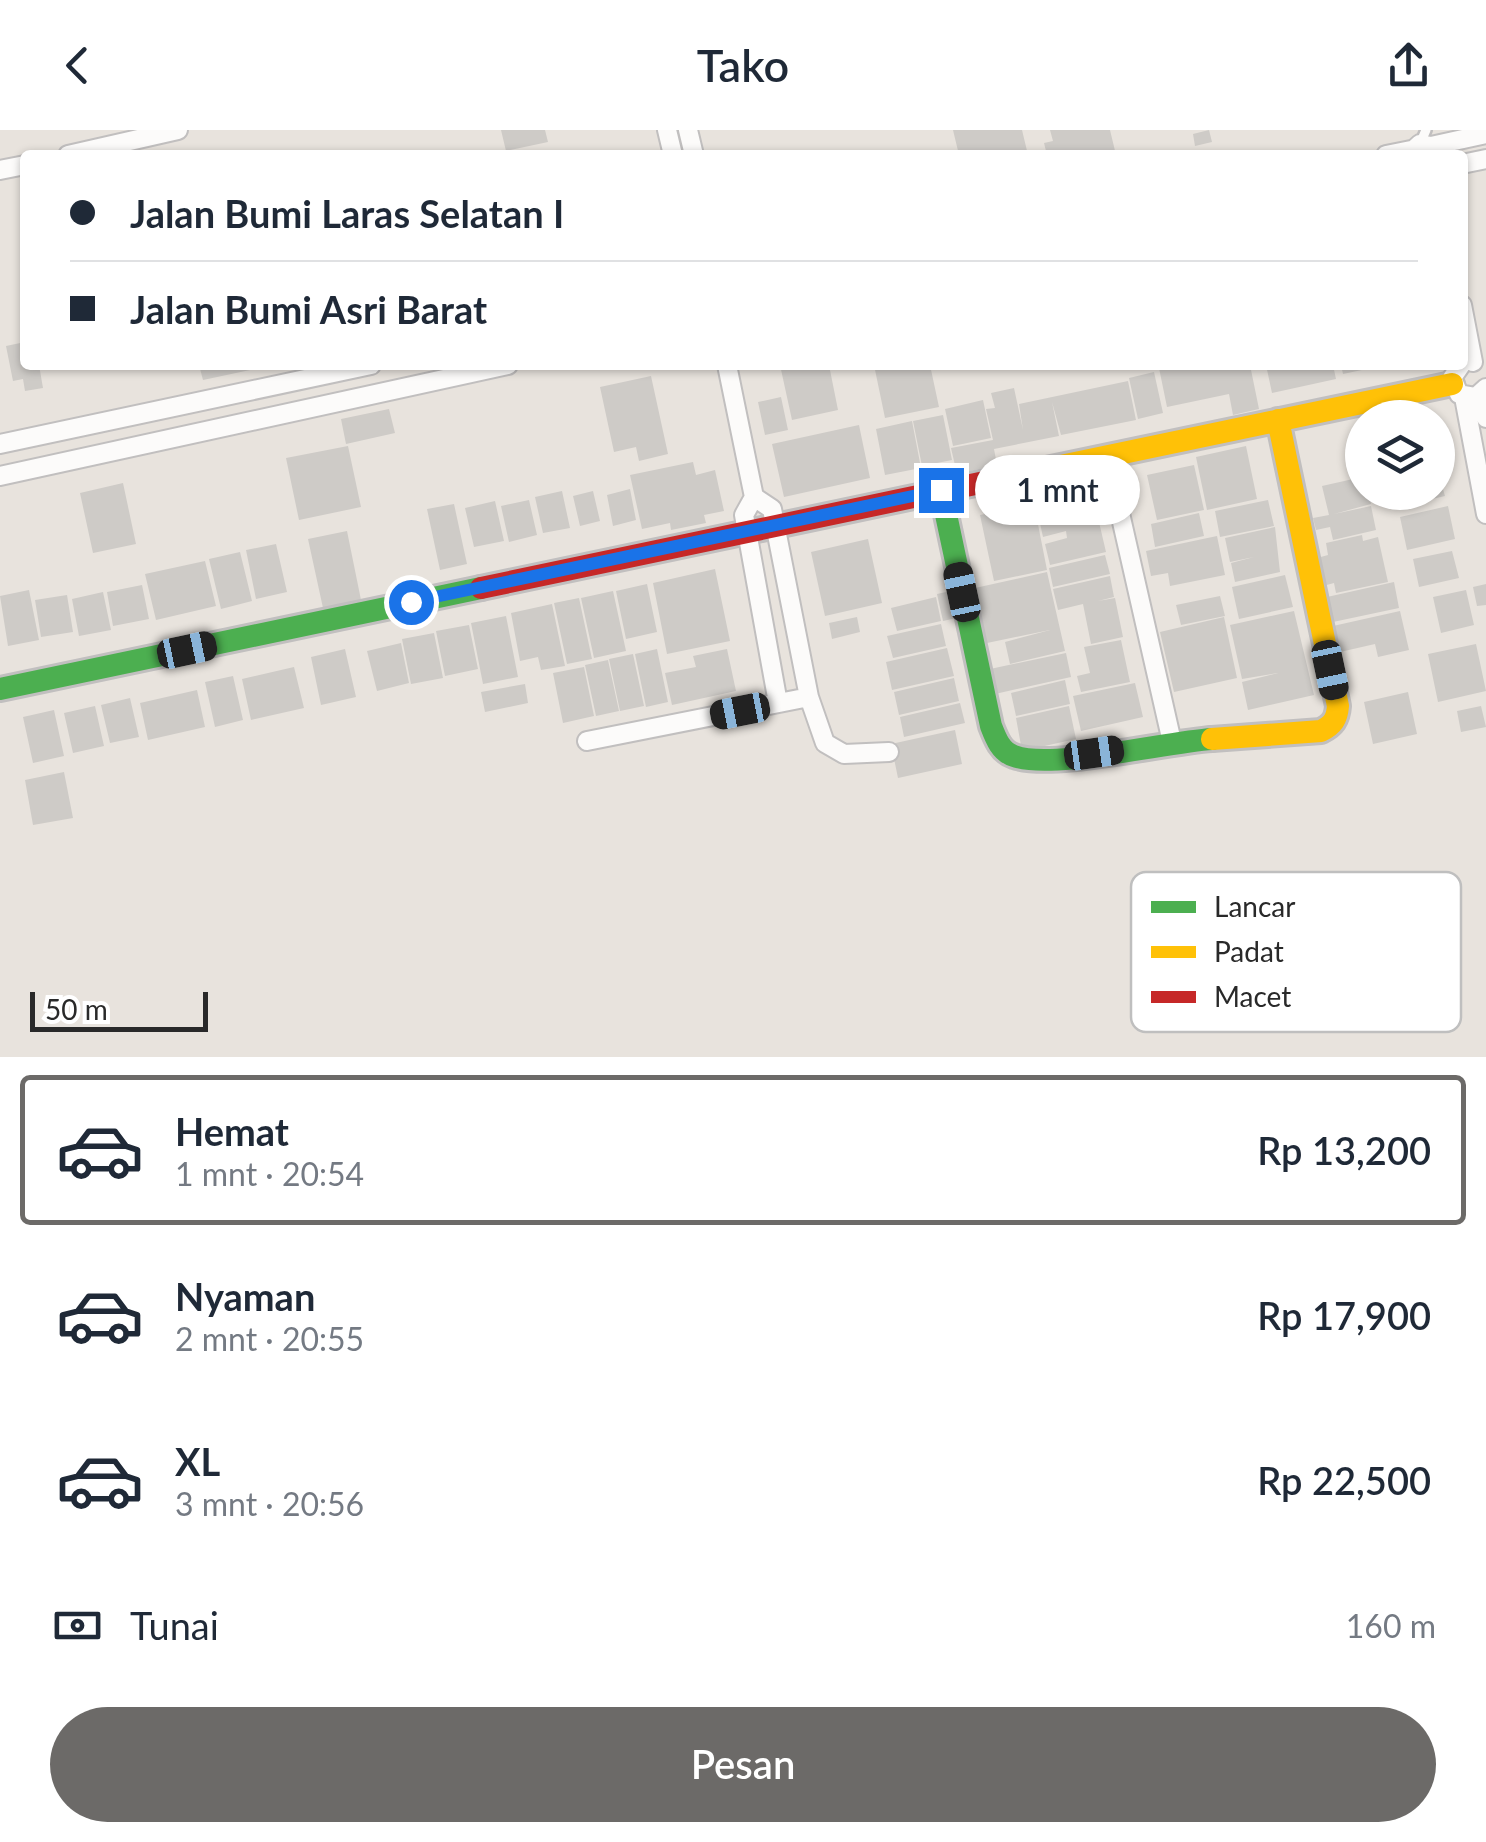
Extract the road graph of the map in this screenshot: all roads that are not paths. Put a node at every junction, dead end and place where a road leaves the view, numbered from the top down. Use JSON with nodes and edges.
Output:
{"nodes":[{"id":1,"x":178,"y":130,"type":"edge"},
{"id":2,"x":1486,"y":134,"type":"edge"},
{"id":3,"x":1423,"y":147,"type":"edge"},
{"id":4,"x":90,"y":150,"type":"edge"},
{"id":5,"x":348,"y":370,"type":"edge"},
{"id":6,"x":485,"y":370,"type":"edge"},
{"id":7,"x":728,"y":370,"type":"edge"},
{"id":8,"x":1468,"y":376,"type":"edge"},
{"id":9,"x":1486,"y":418,"type":"edge"},
{"id":10,"x":1278,"y":420,"type":"junction"},
{"id":11,"x":0,"y":444,"type":"edge"},
{"id":12,"x":1108,"y":456,"type":"junction"},
{"id":13,"x":0,"y":476,"type":"edge"},
{"id":14,"x":941,"y":490,"type":"junction"},
{"id":15,"x":754,"y":497,"type":"junction"},
{"id":16,"x":1486,"y":514,"type":"edge"},
{"id":17,"x":775,"y":525,"type":"junction"},
{"id":18,"x":747,"y":531,"type":"junction"},
{"id":19,"x":0,"y":689,"type":"edge"},
{"id":20,"x":810,"y":697,"type":"junction"},
{"id":21,"x":778,"y":703,"type":"junction"},
{"id":22,"x":588,"y":740,"type":"dead end"},
{"id":23,"x":1172,"y":742,"type":"junction"},
{"id":24,"x":889,"y":752,"type":"dead end"}],
"edges":[{"from":1,"to":4,"type":"street"},
{"from":2,"to":3,"type":"street"},
{"from":5,"to":11,"type":"street"},
{"from":6,"to":13,"type":"street"},
{"from":7,"to":15,"type":"street"},
{"from":8,"to":9,"type":"street"},
{"from":8,"to":10,"type":"street"},
{"from":8,"to":16,"type":"street"},
{"from":10,"to":12,"type":"street"},
{"from":10,"to":23,"type":"street"},
{"from":12,"to":14,"type":"street"},
{"from":12,"to":23,"type":"street"},
{"from":14,"to":17,"type":"street"},
{"from":14,"to":23,"type":"street"},
{"from":15,"to":17,"type":"street"},
{"from":15,"to":18,"type":"street"},
{"from":17,"to":18,"type":"street"},
{"from":17,"to":20,"type":"street"},
{"from":18,"to":19,"type":"street"},
{"from":18,"to":21,"type":"street"},
{"from":20,"to":21,"type":"street"},
{"from":20,"to":24,"type":"street"},
{"from":21,"to":22,"type":"street"}]}
